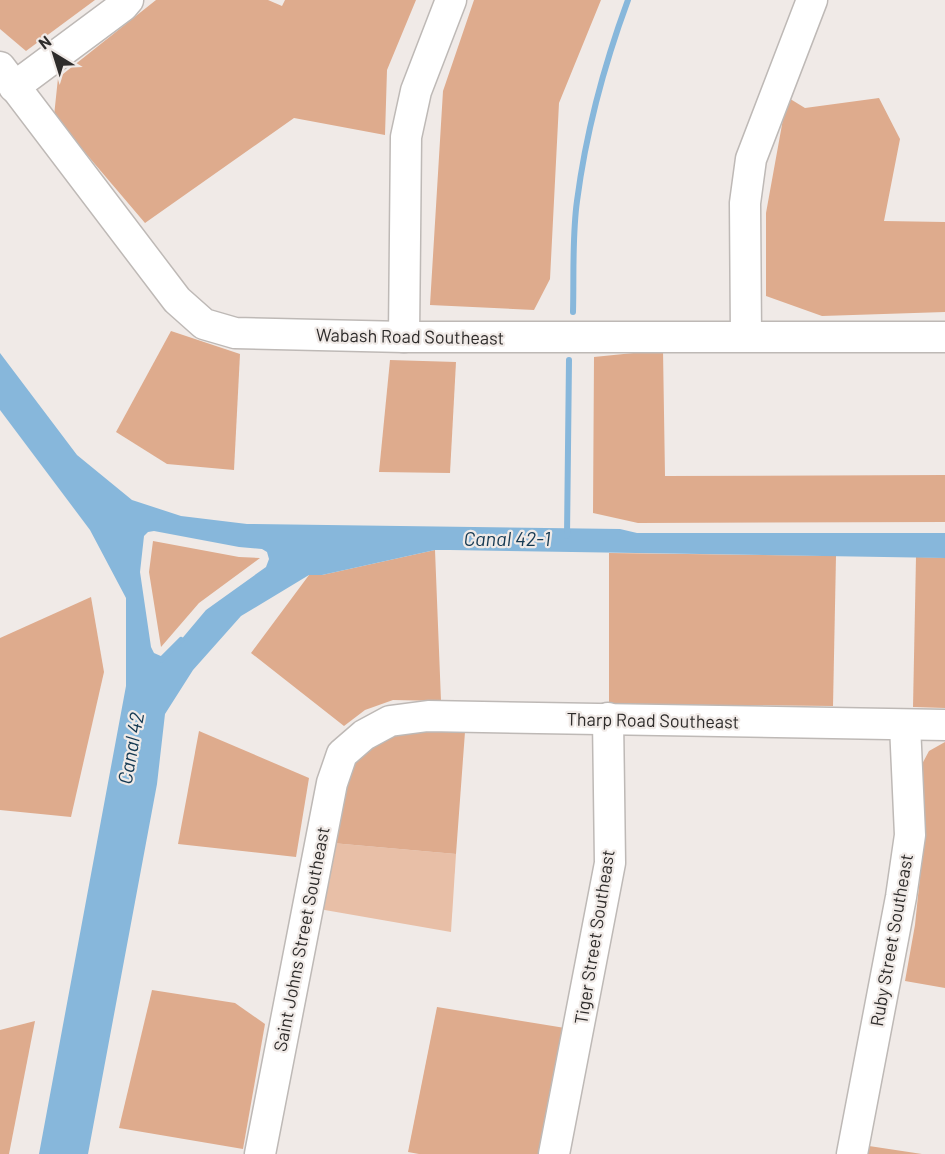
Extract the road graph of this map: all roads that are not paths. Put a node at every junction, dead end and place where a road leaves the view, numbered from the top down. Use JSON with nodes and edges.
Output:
{"nodes":[{"id":1,"x":128,"y":0,"type":"edge"},
{"id":2,"x":451,"y":0,"type":"edge"},
{"id":3,"x":812,"y":0,"type":"edge"},
{"id":4,"x":7,"y":77,"type":"edge"},
{"id":5,"x":746,"y":336,"type":"junction"},
{"id":6,"x":404,"y":337,"type":"junction"},
{"id":7,"x":945,"y":337,"type":"edge"},
{"id":8,"x":608,"y":718,"type":"junction"},
{"id":9,"x":905,"y":725,"type":"junction"},
{"id":10,"x":945,"y":725,"type":"edge"},
{"id":11,"x":364,"y":735,"type":"joint"},
{"id":12,"x":260,"y":1154,"type":"edge"},
{"id":13,"x":554,"y":1154,"type":"edge"},
{"id":14,"x":852,"y":1154,"type":"edge"}],
"edges":[{"from":1,"to":4,"type":"street"},
{"from":2,"to":6,"type":"street"},
{"from":3,"to":5,"type":"street"},
{"from":4,"to":6,"type":"street","name":"Wabash Road Southeast"},
{"from":5,"to":6,"type":"street","name":"Wabash Road Southeast"},
{"from":5,"to":7,"type":"street","name":"Wabash Road Southeast"},
{"from":8,"to":9,"type":"street","name":"Tharp Road Southeast"},
{"from":8,"to":11,"type":"street","name":"Tharp Road Southeast"},
{"from":8,"to":13,"type":"street","name":"Tiger Street Southeast"},
{"from":9,"to":10,"type":"street","name":"Tharp Road Southeast"},
{"from":9,"to":14,"type":"street","name":"Ruby Street Southeast"},
{"from":11,"to":12,"type":"street","name":"Saint Johns Street Southeast"}]}
